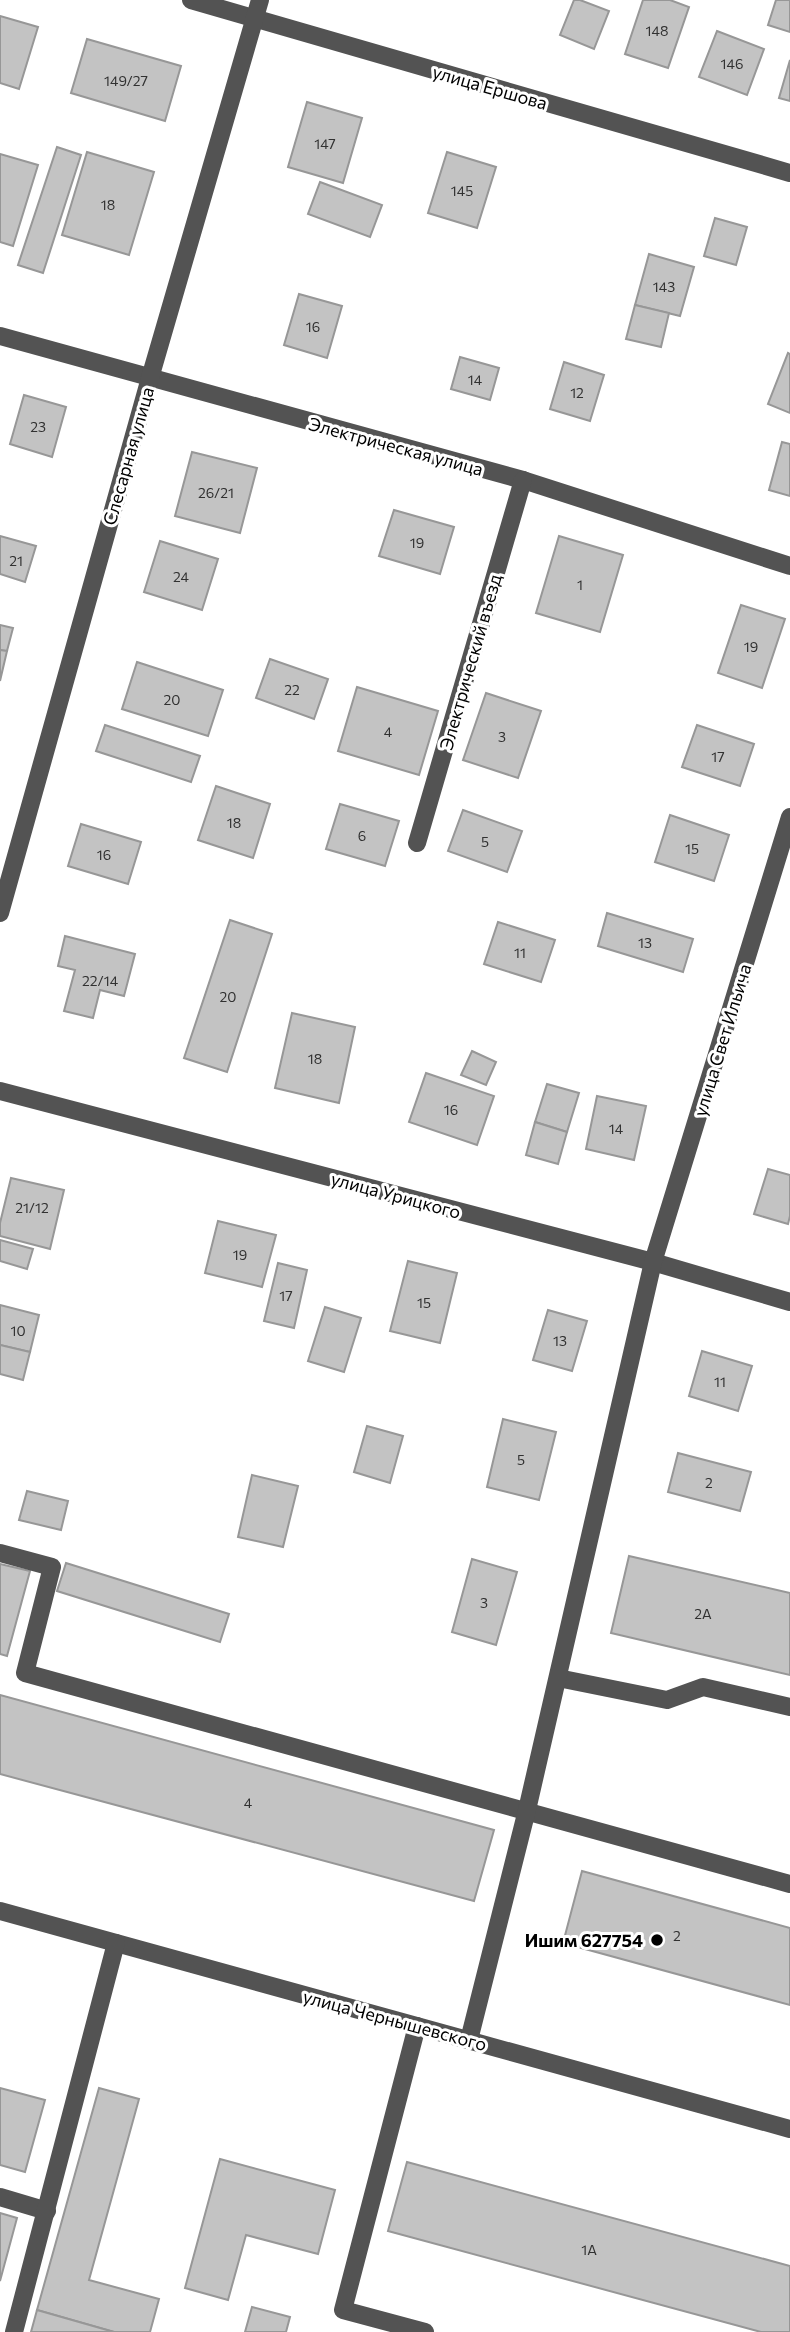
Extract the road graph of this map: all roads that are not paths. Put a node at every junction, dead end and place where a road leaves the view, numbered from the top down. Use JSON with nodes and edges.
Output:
{"nodes":[{"id":1,"x":191,"y":0,"type":"edge"},
{"id":2,"x":260,"y":0,"type":"edge"},
{"id":3,"x":255,"y":19,"type":"junction"},
{"id":4,"x":790,"y":173,"type":"edge"},
{"id":5,"x":0,"y":336,"type":"edge"},
{"id":6,"x":150,"y":378,"type":"junction"},
{"id":7,"x":523,"y":481,"type":"junction"},
{"id":8,"x":790,"y":566,"type":"edge"},
{"id":9,"x":790,"y":817,"type":"edge"},
{"id":10,"x":417,"y":843,"type":"dead end"},
{"id":11,"x":0,"y":913,"type":"edge"},
{"id":12,"x":0,"y":1091,"type":"edge"},
{"id":13,"x":653,"y":1262,"type":"junction"},
{"id":14,"x":790,"y":1302,"type":"edge"},
{"id":15,"x":0,"y":1553,"type":"edge"},
{"id":16,"x":558,"y":1678,"type":"junction"},
{"id":17,"x":790,"y":1707,"type":"edge"},
{"id":18,"x":527,"y":1810,"type":"junction"},
{"id":19,"x":790,"y":1884,"type":"edge"},
{"id":20,"x":0,"y":1911,"type":"edge"},
{"id":21,"x":116,"y":1943,"type":"junction"},
{"id":22,"x":417,"y":2026,"type":"junction"},
{"id":23,"x":469,"y":2040,"type":"junction"},
{"id":24,"x":790,"y":2129,"type":"edge"},
{"id":25,"x":0,"y":2197,"type":"edge"},
{"id":26,"x":47,"y":2211,"type":"junction"},
{"id":27,"x":14,"y":2332,"type":"edge"},
{"id":28,"x":425,"y":2332,"type":"edge"}],
"edges":[{"from":1,"to":3,"type":"street","name":"улица Ершова"},
{"from":2,"to":3,"type":"street","name":"Слесарная улица"},
{"from":3,"to":4,"type":"street","name":"улица Ершова"},
{"from":3,"to":6,"type":"street","name":"Слесарная улица"},
{"from":5,"to":6,"type":"street","name":"Электрическая улица"},
{"from":6,"to":7,"type":"street","name":"Электрическая улица"},
{"from":6,"to":11,"type":"street","name":"Слесарная улица"},
{"from":7,"to":8,"type":"street","name":"Электрическая улица"},
{"from":7,"to":10,"type":"street","name":"Электрический въезд"},
{"from":9,"to":13,"type":"street","name":"улица Свет Ильича"},
{"from":12,"to":13,"type":"street","name":"улица Урицкого"},
{"from":13,"to":14,"type":"street","name":"улица Урицкого"},
{"from":13,"to":16,"type":"street","name":"улица Свет Ильича"},
{"from":15,"to":18,"type":"street"},
{"from":16,"to":17,"type":"street"},
{"from":16,"to":18,"type":"street","name":"улица Свет Ильича"},
{"from":18,"to":19,"type":"street"},
{"from":18,"to":23,"type":"street","name":"улица Свет Ильича"},
{"from":20,"to":21,"type":"street","name":"улица Чернышевского"},
{"from":21,"to":22,"type":"street","name":"улица Чернышевского"},
{"from":21,"to":26,"type":"street"},
{"from":22,"to":23,"type":"street","name":"улица Чернышевского"},
{"from":22,"to":28,"type":"street"},
{"from":23,"to":24,"type":"street","name":"улица Чернышевского"},
{"from":25,"to":26,"type":"street"},
{"from":26,"to":27,"type":"street"}]}
